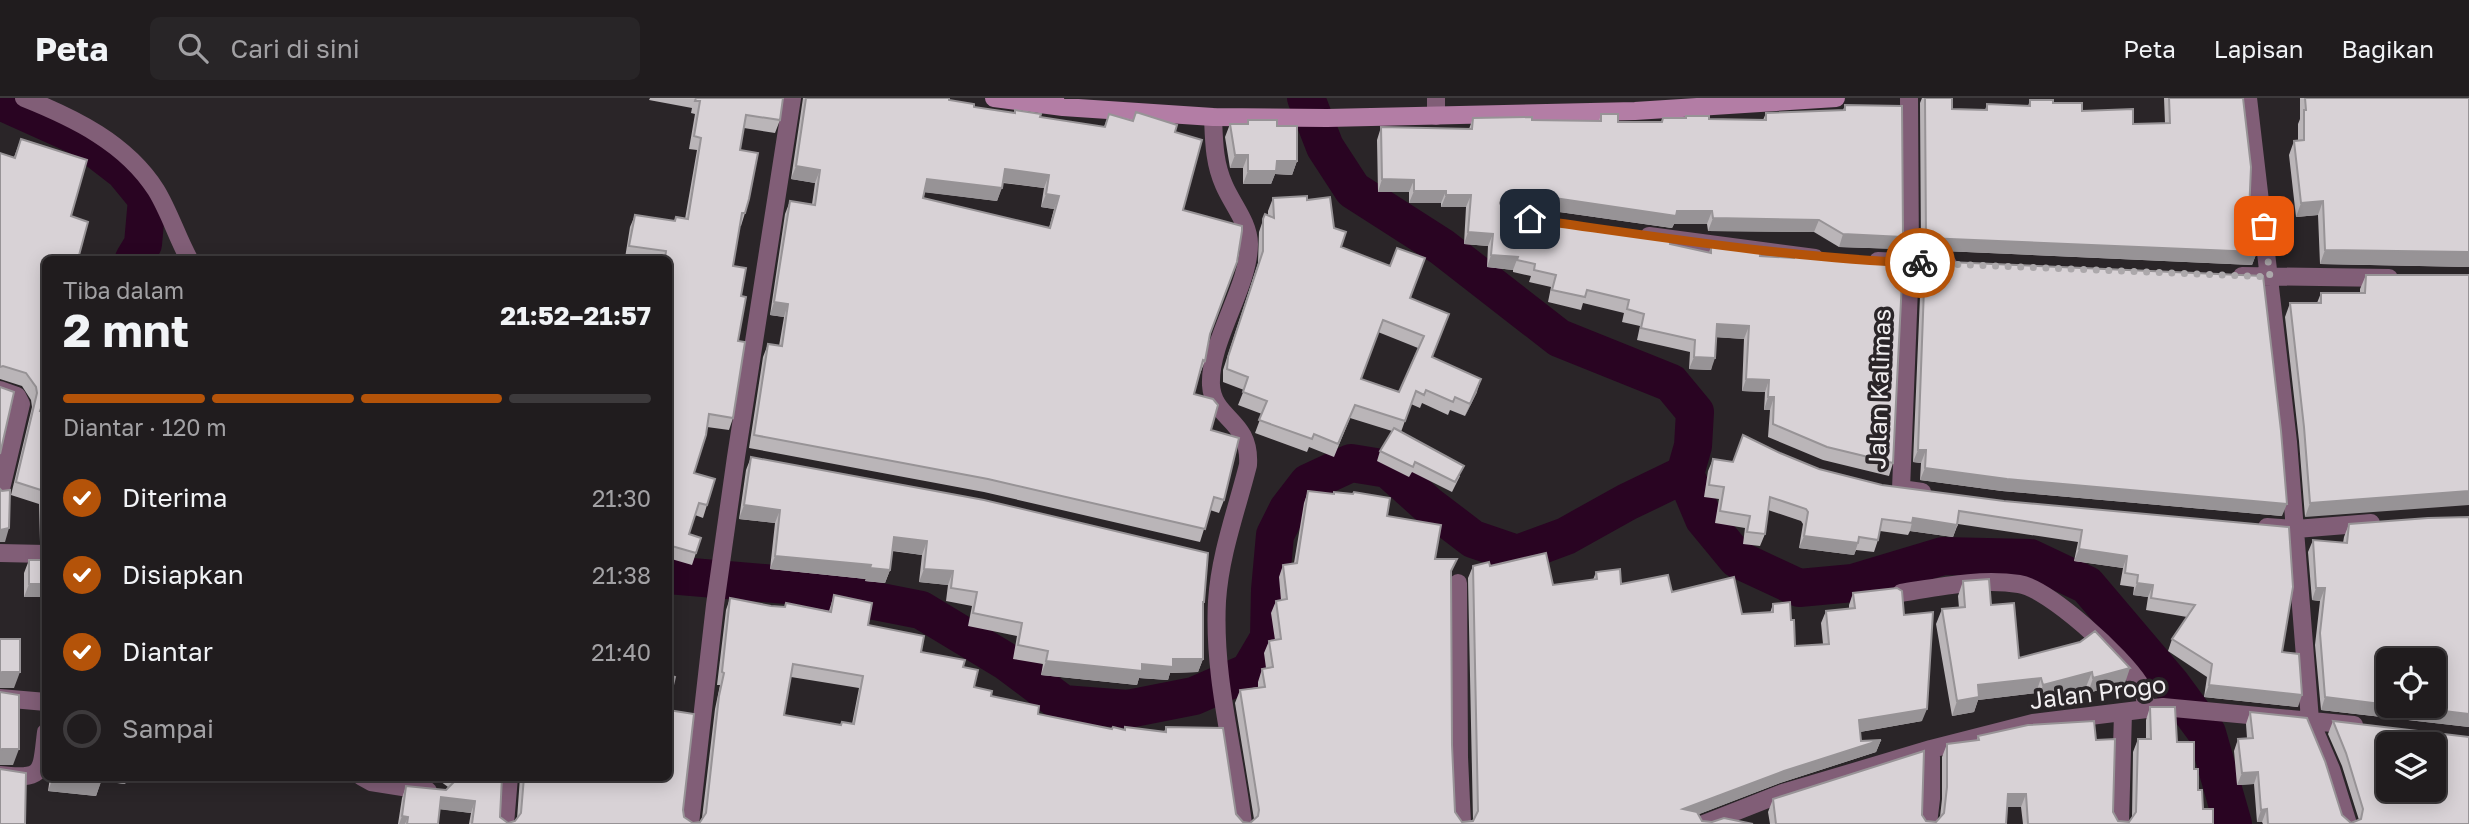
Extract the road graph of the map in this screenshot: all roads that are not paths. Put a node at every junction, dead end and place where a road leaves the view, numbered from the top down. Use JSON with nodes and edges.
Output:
{"nodes":[{"id":1,"x":24,"y":98,"type":"edge"},
{"id":2,"x":792,"y":98,"type":"edge"},
{"id":3,"x":993,"y":98,"type":"edge"},
{"id":4,"x":1836,"y":98,"type":"edge"},
{"id":5,"x":1909,"y":98,"type":"edge"},
{"id":6,"x":2248,"y":98,"type":"edge"},
{"id":7,"x":1436,"y":107,"type":"edge"},
{"id":8,"x":1213,"y":117,"type":"junction"},
{"id":9,"x":1626,"y":232,"type":"edge"},
{"id":10,"x":188,"y":256,"type":"edge"},
{"id":11,"x":1836,"y":259,"type":"edge"},
{"id":12,"x":1860,"y":260,"type":"edge"},
{"id":13,"x":1910,"y":263,"type":"junction"},
{"id":14,"x":1965,"y":265,"type":"edge"},
{"id":15,"x":2229,"y":275,"type":"edge"},
{"id":16,"x":2270,"y":277,"type":"junction"},
{"id":17,"x":2407,"y":278,"type":"edge"},
{"id":18,"x":0,"y":390,"type":"edge"},
{"id":19,"x":1882,"y":486,"type":"edge"},
{"id":20,"x":1901,"y":489,"type":"junction"},
{"id":21,"x":0,"y":493,"type":"edge"},
{"id":22,"x":1938,"y":494,"type":"edge"},
{"id":23,"x":2385,"y":522,"type":"edge"},
{"id":24,"x":2255,"y":526,"type":"edge"},
{"id":25,"x":2296,"y":529,"type":"junction"},
{"id":26,"x":0,"y":553,"type":"edge"},
{"id":27,"x":42,"y":554,"type":"edge"},
{"id":28,"x":1458,"y":583,"type":"dead end"},
{"id":29,"x":1901,"y":593,"type":"edge"},
{"id":30,"x":0,"y":698,"type":"edge"},
{"id":31,"x":42,"y":702,"type":"edge"},
{"id":32,"x":2155,"y":708,"type":"junction"},
{"id":33,"x":2123,"y":712,"type":"junction"},
{"id":34,"x":2310,"y":720,"type":"junction"},
{"id":35,"x":2376,"y":727,"type":"edge"},
{"id":36,"x":1931,"y":749,"type":"junction"},
{"id":37,"x":42,"y":764,"type":"edge"},
{"id":38,"x":0,"y":775,"type":"edge"},
{"id":39,"x":369,"y":781,"type":"edge"},
{"id":40,"x":509,"y":781,"type":"edge"},
{"id":41,"x":438,"y":792,"type":"edge"},
{"id":42,"x":505,"y":824,"type":"edge"},
{"id":43,"x":690,"y":824,"type":"edge"},
{"id":44,"x":1243,"y":824,"type":"edge"},
{"id":45,"x":1462,"y":824,"type":"edge"},
{"id":46,"x":1704,"y":824,"type":"edge"},
{"id":47,"x":1928,"y":824,"type":"edge"},
{"id":48,"x":2120,"y":824,"type":"edge"},
{"id":49,"x":2348,"y":824,"type":"edge"}],
"edges":[{"from":1,"to":10,"type":"street"},
{"from":2,"to":43,"type":"street"},
{"from":3,"to":8,"type":"street"},
{"from":4,"to":7,"type":"street"},
{"from":5,"to":13,"type":"street","name":"Jalan Kalimas"},
{"from":6,"to":16,"type":"street"},
{"from":7,"to":8,"type":"street"},
{"from":8,"to":44,"type":"street"},
{"from":9,"to":11,"type":"street"},
{"from":12,"to":13,"type":"street"},
{"from":13,"to":14,"type":"street"},
{"from":13,"to":20,"type":"street","name":"Jalan Kalimas"},
{"from":15,"to":16,"type":"street"},
{"from":16,"to":17,"type":"street"},
{"from":16,"to":25,"type":"street"},
{"from":18,"to":21,"type":"street"},
{"from":19,"to":20,"type":"street"},
{"from":20,"to":22,"type":"street","name":"Jalan Kalimas"},
{"from":23,"to":25,"type":"street"},
{"from":24,"to":25,"type":"street"},
{"from":25,"to":34,"type":"street"},
{"from":26,"to":27,"type":"street"},
{"from":28,"to":45,"type":"street"},
{"from":29,"to":32,"type":"street"},
{"from":30,"to":31,"type":"street"},
{"from":32,"to":33,"type":"street","name":"Jalan Progo"},
{"from":32,"to":34,"type":"street","name":"Jalan Progo"},
{"from":33,"to":36,"type":"street","name":"Jalan Progo"},
{"from":33,"to":48,"type":"street"},
{"from":34,"to":35,"type":"street","name":"Jalan Progo"},
{"from":34,"to":49,"type":"street"},
{"from":36,"to":46,"type":"street","name":"Jalan Progo"},
{"from":36,"to":47,"type":"street"},
{"from":37,"to":38,"type":"street"},
{"from":39,"to":41,"type":"street"},
{"from":40,"to":42,"type":"street"}]}
